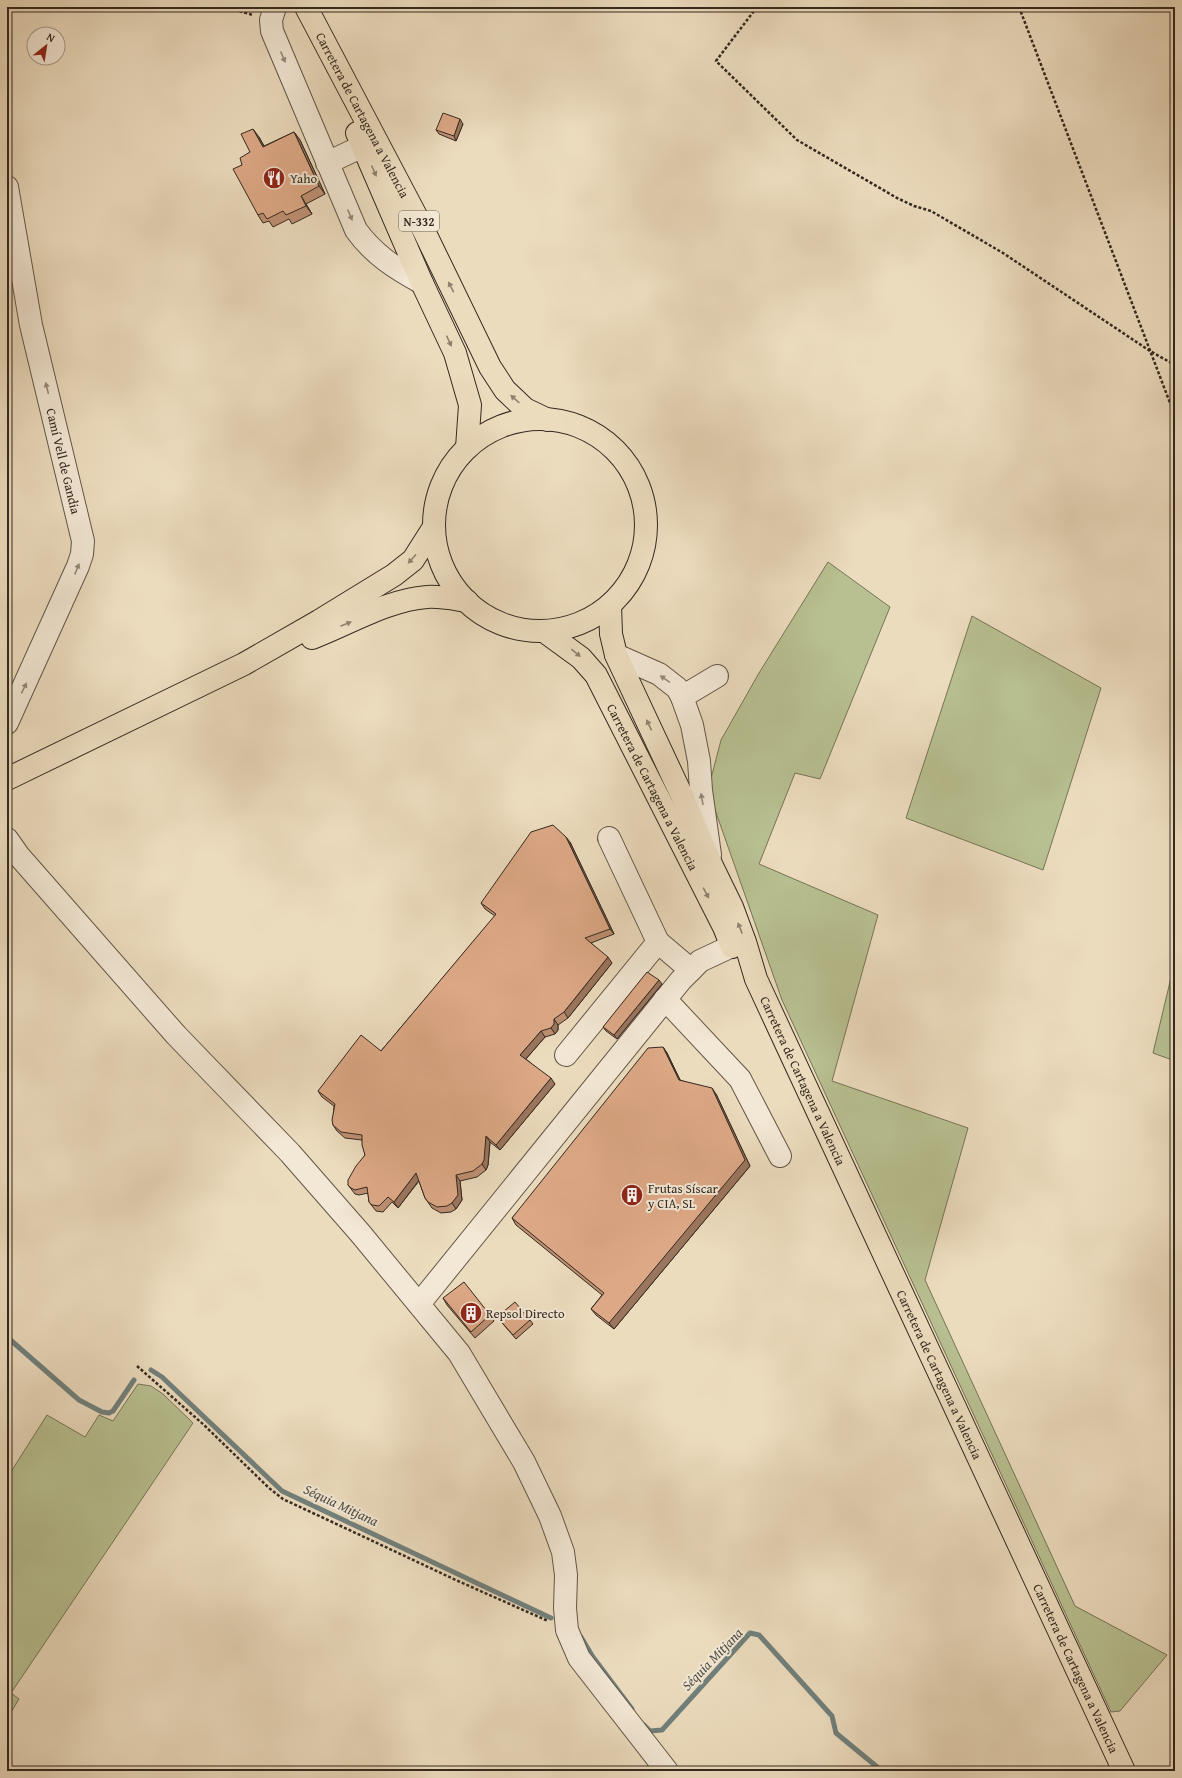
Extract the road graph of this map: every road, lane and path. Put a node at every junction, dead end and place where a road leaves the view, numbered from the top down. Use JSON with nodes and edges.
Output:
{"nodes":[{"id":1,"x":225,"y":7,"type":"edge"},
{"id":2,"x":305,"y":7,"type":"edge"},
{"id":3,"x":757,"y":7,"type":"edge"},
{"id":4,"x":1019,"y":7,"type":"edge"},
{"id":5,"x":273,"y":14,"type":"edge"},
{"id":6,"x":363,"y":146,"type":"junction"},
{"id":7,"x":327,"y":163,"type":"junction"},
{"id":8,"x":7,"y":187,"type":"edge"},
{"id":9,"x":422,"y":283,"type":"junction"},
{"id":10,"x":1150,"y":350,"type":"junction"},
{"id":11,"x":1175,"y":365,"type":"edge"},
{"id":12,"x":1175,"y":416,"type":"edge"},
{"id":13,"x":548,"y":420,"type":"junction"},
{"id":14,"x":467,"y":448,"type":"junction"},
{"id":15,"x":434,"y":527,"type":"junction"},
{"id":16,"x":467,"y":602,"type":"junction"},
{"id":17,"x":610,"y":605,"type":"junction"},
{"id":18,"x":544,"y":631,"type":"junction"},
{"id":19,"x":616,"y":655,"type":"junction"},
{"id":20,"x":244,"y":664,"type":"junction"},
{"id":21,"x":717,"y":676,"type":"dead end"},
{"id":22,"x":682,"y":697,"type":"junction"},
{"id":23,"x":7,"y":723,"type":"edge"},
{"id":24,"x":7,"y":778,"type":"edge"},
{"id":25,"x":609,"y":838,"type":"dead end"},
{"id":26,"x":7,"y":839,"type":"edge"},
{"id":27,"x":712,"y":866,"type":"junction"},
{"id":28,"x":658,"y":942,"type":"junction"},
{"id":29,"x":732,"y":946,"type":"junction"},
{"id":30,"x":691,"y":970,"type":"junction"},
{"id":31,"x":756,"y":979,"type":"junction"},
{"id":32,"x":665,"y":999,"type":"junction"},
{"id":33,"x":566,"y":1055,"type":"dead end"},
{"id":34,"x":780,"y":1156,"type":"dead end"},
{"id":35,"x":419,"y":1304,"type":"junction"},
{"id":36,"x":137,"y":1366,"type":"dead end"},
{"id":37,"x":567,"y":1630,"type":"junction"},
{"id":38,"x":667,"y":1771,"type":"edge"},
{"id":39,"x":1124,"y":1771,"type":"edge"}],
"edges":[{"from":1,"to":5,"type":"path"},
{"from":2,"to":6,"type":"main road","name":"Carretera de Cartagena a Valencia","number":"N-332"},
{"from":13,"to":2,"type":"main road","name":"Carretera de Cartagena a Valencia","number":"N-332","one_way":true},
{"from":3,"to":10,"type":"path"},
{"from":4,"to":10,"type":"path"},
{"from":5,"to":7,"type":"street","one_way":true},
{"from":6,"to":7,"type":"street"},
{"from":6,"to":9,"type":"main road","name":"Carretera de Cartagena a Valencia","number":"N-332","one_way":true},
{"from":7,"to":9,"type":"street","one_way":true},
{"from":23,"to":8,"type":"street","name":"Camí Vell de Gandia","one_way":true},
{"from":9,"to":14,"type":"main road","name":"Carretera de Cartagena a Valencia","number":"N-332","one_way":true},
{"from":10,"to":11,"type":"path"},
{"from":10,"to":12,"type":"path"},
{"from":13,"to":14,"type":"main road"},
{"from":13,"to":17,"type":"main road"},
{"from":14,"to":15,"type":"main road"},
{"from":15,"to":16,"type":"main road"},
{"from":15,"to":20,"type":"main road","one_way":true},
{"from":16,"to":18,"type":"main road"},
{"from":20,"to":16,"type":"main road","one_way":true},
{"from":17,"to":18,"type":"main road"},
{"from":17,"to":19,"type":"main road","name":"Carretera de Cartagena a Valencia"},
{"from":18,"to":29,"type":"main road","name":"Carretera de Cartagena a Valencia","one_way":true},
{"from":22,"to":19,"type":"street","one_way":true},
{"from":27,"to":19,"type":"main road","name":"Carretera de Cartagena a Valencia","one_way":true},
{"from":20,"to":24,"type":"main road"},
{"from":21,"to":22,"type":"street"},
{"from":27,"to":22,"type":"street","one_way":true},
{"from":25,"to":28,"type":"street"},
{"from":26,"to":35,"type":"street"},
{"from":31,"to":27,"type":"main road","name":"Carretera de Cartagena a Valencia","one_way":true},
{"from":28,"to":30,"type":"street"},
{"from":28,"to":33,"type":"street"},
{"from":29,"to":30,"type":"street"},
{"from":29,"to":31,"type":"main road","name":"Carretera de Cartagena a Valencia"},
{"from":30,"to":32,"type":"street"},
{"from":31,"to":39,"type":"main road","name":"Carretera de Cartagena a Valencia"},
{"from":32,"to":34,"type":"street"},
{"from":32,"to":35,"type":"street"},
{"from":35,"to":37,"type":"street"},
{"from":36,"to":37,"type":"path"},
{"from":37,"to":38,"type":"street"}]}
